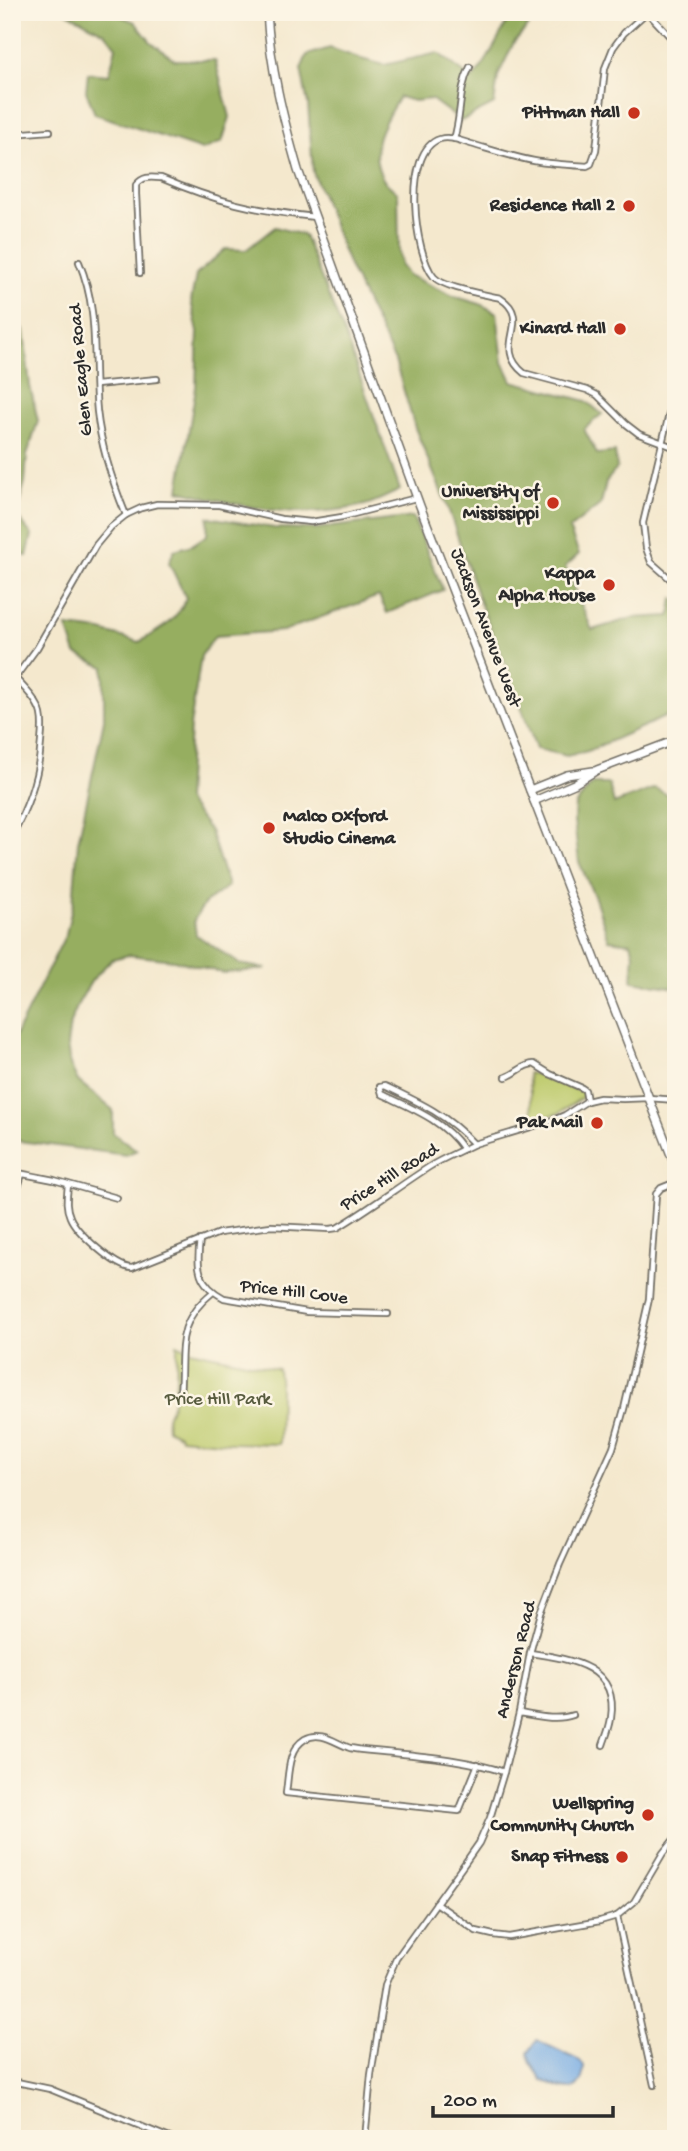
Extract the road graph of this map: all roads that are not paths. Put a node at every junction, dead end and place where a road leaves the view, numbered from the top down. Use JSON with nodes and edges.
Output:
{"nodes":[{"id":1,"x":267,"y":12,"type":"edge"},
{"id":2,"x":647,"y":12,"type":"edge"},
{"id":3,"x":676,"y":43,"type":"edge"},
{"id":4,"x":470,"y":67,"type":"dead end"},
{"id":5,"x":50,"y":131,"type":"dead end"},
{"id":6,"x":12,"y":134,"type":"edge"},
{"id":7,"x":454,"y":139,"type":"junction"},
{"id":8,"x":316,"y":217,"type":"junction"},
{"id":9,"x":79,"y":262,"type":"dead end"},
{"id":10,"x":140,"y":273,"type":"dead end"},
{"id":11,"x":158,"y":379,"type":"dead end"},
{"id":12,"x":96,"y":385,"type":"junction"},
{"id":13,"x":676,"y":385,"type":"edge"},
{"id":14,"x":661,"y":444,"type":"junction"},
{"id":15,"x":676,"y":448,"type":"edge"},
{"id":16,"x":417,"y":497,"type":"junction"},
{"id":17,"x":126,"y":515,"type":"junction"},
{"id":18,"x":676,"y":584,"type":"edge"},
{"id":19,"x":14,"y":681,"type":"edge"},
{"id":20,"x":676,"y":740,"type":"edge"},
{"id":21,"x":597,"y":771,"type":"junction"},
{"id":22,"x":530,"y":790,"type":"junction"},
{"id":23,"x":534,"y":801,"type":"junction"},
{"id":24,"x":12,"y":835,"type":"edge"},
{"id":25,"x":506,"y":1077,"type":"dead end"},
{"id":26,"x":649,"y":1098,"type":"junction"},
{"id":27,"x":676,"y":1100,"type":"edge"},
{"id":28,"x":587,"y":1101,"type":"junction"},
{"id":29,"x":474,"y":1144,"type":"junction"},
{"id":30,"x":463,"y":1150,"type":"junction"},
{"id":31,"x":676,"y":1168,"type":"edge"},
{"id":32,"x":13,"y":1172,"type":"edge"},
{"id":33,"x":22,"y":1174,"type":"junction"},
{"id":34,"x":676,"y":1182,"type":"edge"},
{"id":35,"x":68,"y":1185,"type":"junction"},
{"id":36,"x":117,"y":1198,"type":"dead end"},
{"id":37,"x":12,"y":1207,"type":"edge"},
{"id":38,"x":200,"y":1240,"type":"junction"},
{"id":39,"x":213,"y":1292,"type":"junction"},
{"id":40,"x":388,"y":1314,"type":"dead end"},
{"id":41,"x":180,"y":1395,"type":"dead end"},
{"id":42,"x":530,"y":1653,"type":"junction"},
{"id":43,"x":519,"y":1713,"type":"junction"},
{"id":44,"x":573,"y":1715,"type":"dead end"},
{"id":45,"x":603,"y":1745,"type":"dead end"},
{"id":46,"x":478,"y":1764,"type":"junction"},
{"id":47,"x":504,"y":1772,"type":"junction"},
{"id":48,"x":676,"y":1837,"type":"edge"},
{"id":49,"x":436,"y":1903,"type":"junction"},
{"id":50,"x":617,"y":1916,"type":"junction"},
{"id":51,"x":12,"y":2081,"type":"edge"},
{"id":52,"x":654,"y":2085,"type":"dead end"},
{"id":53,"x":172,"y":2139,"type":"edge"},
{"id":54,"x":365,"y":2139,"type":"edge"}],
"edges":[{"from":1,"to":8,"type":"main road","name":"Jackson Avenue West"},
{"from":2,"to":3,"type":"street"},
{"from":2,"to":7,"type":"street"},
{"from":4,"to":7,"type":"street"},
{"from":5,"to":6,"type":"street"},
{"from":7,"to":14,"type":"street"},
{"from":8,"to":10,"type":"street"},
{"from":8,"to":16,"type":"main road","name":"Jackson Avenue West"},
{"from":9,"to":12,"type":"street","name":"Glen Eagle Road"},
{"from":11,"to":12,"type":"street"},
{"from":12,"to":17,"type":"street","name":"Glen Eagle Road"},
{"from":13,"to":14,"type":"street"},
{"from":14,"to":15,"type":"street"},
{"from":14,"to":18,"type":"street"},
{"from":16,"to":17,"type":"street"},
{"from":16,"to":22,"type":"main road","name":"Jackson Avenue West"},
{"from":17,"to":19,"type":"street"},
{"from":19,"to":24,"type":"street"},
{"from":20,"to":21,"type":"main road"},
{"from":21,"to":22,"type":"main road"},
{"from":21,"to":23,"type":"main road"},
{"from":22,"to":23,"type":"main road","name":"Jackson Avenue West"},
{"from":23,"to":26,"type":"main road","name":"Jackson Avenue West"},
{"from":25,"to":28,"type":"street"},
{"from":26,"to":27,"type":"street","name":"Price Hill Road"},
{"from":26,"to":28,"type":"street","name":"Price Hill Road"},
{"from":26,"to":31,"type":"main road","name":"Jackson Avenue West"},
{"from":28,"to":29,"type":"street","name":"Price Hill Road"},
{"from":29,"to":30,"type":"street","name":"Price Hill Road"},
{"from":29,"to":30,"type":"street"},
{"from":30,"to":38,"type":"street","name":"Price Hill Road"},
{"from":32,"to":33,"type":"street"},
{"from":33,"to":35,"type":"street"},
{"from":33,"to":37,"type":"street"},
{"from":34,"to":42,"type":"street","name":"Anderson Road"},
{"from":35,"to":36,"type":"street"},
{"from":35,"to":38,"type":"street","name":"Price Hill Road"},
{"from":38,"to":39,"type":"street","name":"Price Hill Cove"},
{"from":39,"to":40,"type":"street","name":"Price Hill Cove"},
{"from":39,"to":41,"type":"street"},
{"from":42,"to":43,"type":"street","name":"Anderson Road"},
{"from":42,"to":45,"type":"street"},
{"from":43,"to":44,"type":"street"},
{"from":43,"to":47,"type":"street","name":"Anderson Road"},
{"from":46,"to":46,"type":"street"},
{"from":46,"to":47,"type":"street"},
{"from":47,"to":49,"type":"street","name":"Anderson Road"},
{"from":48,"to":50,"type":"street"},
{"from":49,"to":50,"type":"street"},
{"from":49,"to":54,"type":"street","name":"Anderson Road"},
{"from":50,"to":52,"type":"street"},
{"from":51,"to":53,"type":"street"}]}
